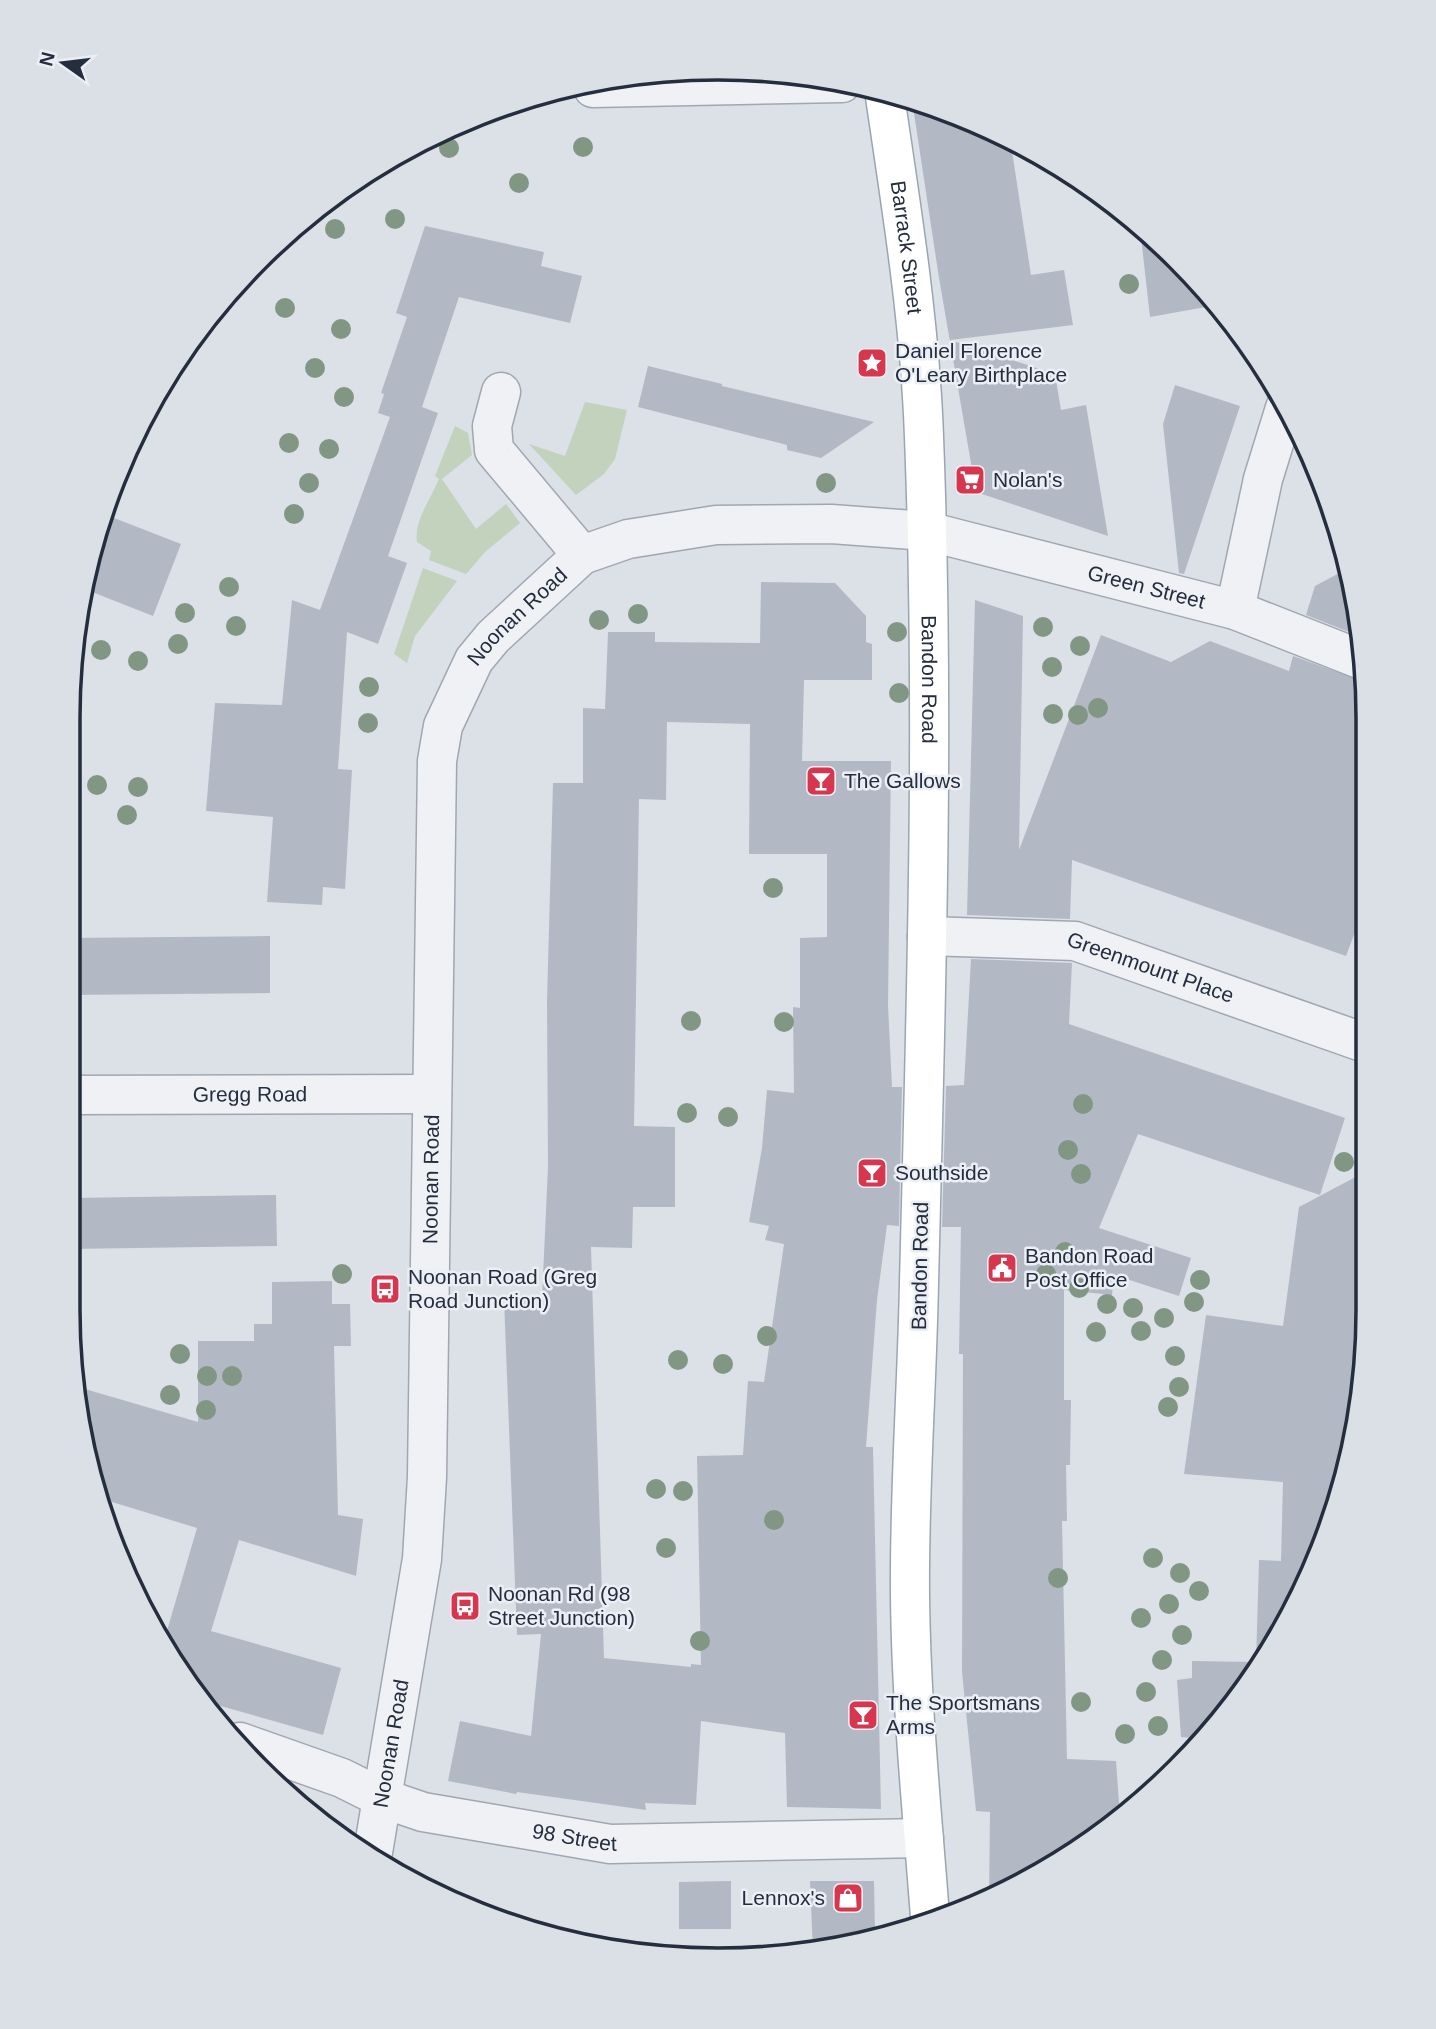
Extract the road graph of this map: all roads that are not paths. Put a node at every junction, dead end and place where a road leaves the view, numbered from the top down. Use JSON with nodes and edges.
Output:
{"nodes":[{"id":1,"x":782,"y":84,"type":"edge"},
{"id":2,"x":627,"y":87,"type":"edge"},
{"id":3,"x":886,"y":103,"type":"edge"},
{"id":4,"x":501,"y":392,"type":"dead end"},
{"id":5,"x":1281,"y":420,"type":"edge"},
{"id":6,"x":927,"y":531,"type":"junction"},
{"id":7,"x":582,"y":555,"type":"junction"},
{"id":8,"x":1235,"y":610,"type":"junction"},
{"id":9,"x":1352,"y":656,"type":"edge"},
{"id":10,"x":927,"y":936,"type":"junction"},
{"id":11,"x":1356,"y":1040,"type":"edge"},
{"id":12,"x":432,"y":1094,"type":"junction"},
{"id":13,"x":80,"y":1095,"type":"edge"},
{"id":14,"x":253,"y":1747,"type":"edge"},
{"id":15,"x":382,"y":1798,"type":"junction"},
{"id":16,"x":924,"y":1838,"type":"junction"},
{"id":17,"x":374,"y":1847,"type":"edge"},
{"id":18,"x":930,"y":1912,"type":"edge"}],
"edges":[{"from":1,"to":2,"type":"street"},
{"from":3,"to":6,"type":"main road","name":"Barrack Street"},
{"from":4,"to":7,"type":"street","name":"Noonan Road"},
{"from":5,"to":8,"type":"street"},
{"from":6,"to":7,"type":"street","name":"Noonan Road"},
{"from":6,"to":8,"type":"street","name":"Green Street"},
{"from":6,"to":10,"type":"main road","name":"Bandon Road"},
{"from":7,"to":12,"type":"street","name":"Noonan Road"},
{"from":8,"to":9,"type":"street","name":"Green Street"},
{"from":10,"to":11,"type":"street","name":"Greenmount Place"},
{"from":10,"to":16,"type":"main road","name":"Bandon Road"},
{"from":12,"to":13,"type":"street","name":"Gregg Road"},
{"from":12,"to":15,"type":"street","name":"Noonan Road"},
{"from":14,"to":15,"type":"street","name":"98 Street"},
{"from":15,"to":16,"type":"street","name":"98 Street"},
{"from":15,"to":17,"type":"street","name":"Noonan Road"},
{"from":16,"to":18,"type":"main road","name":"Bandon Road"}]}
